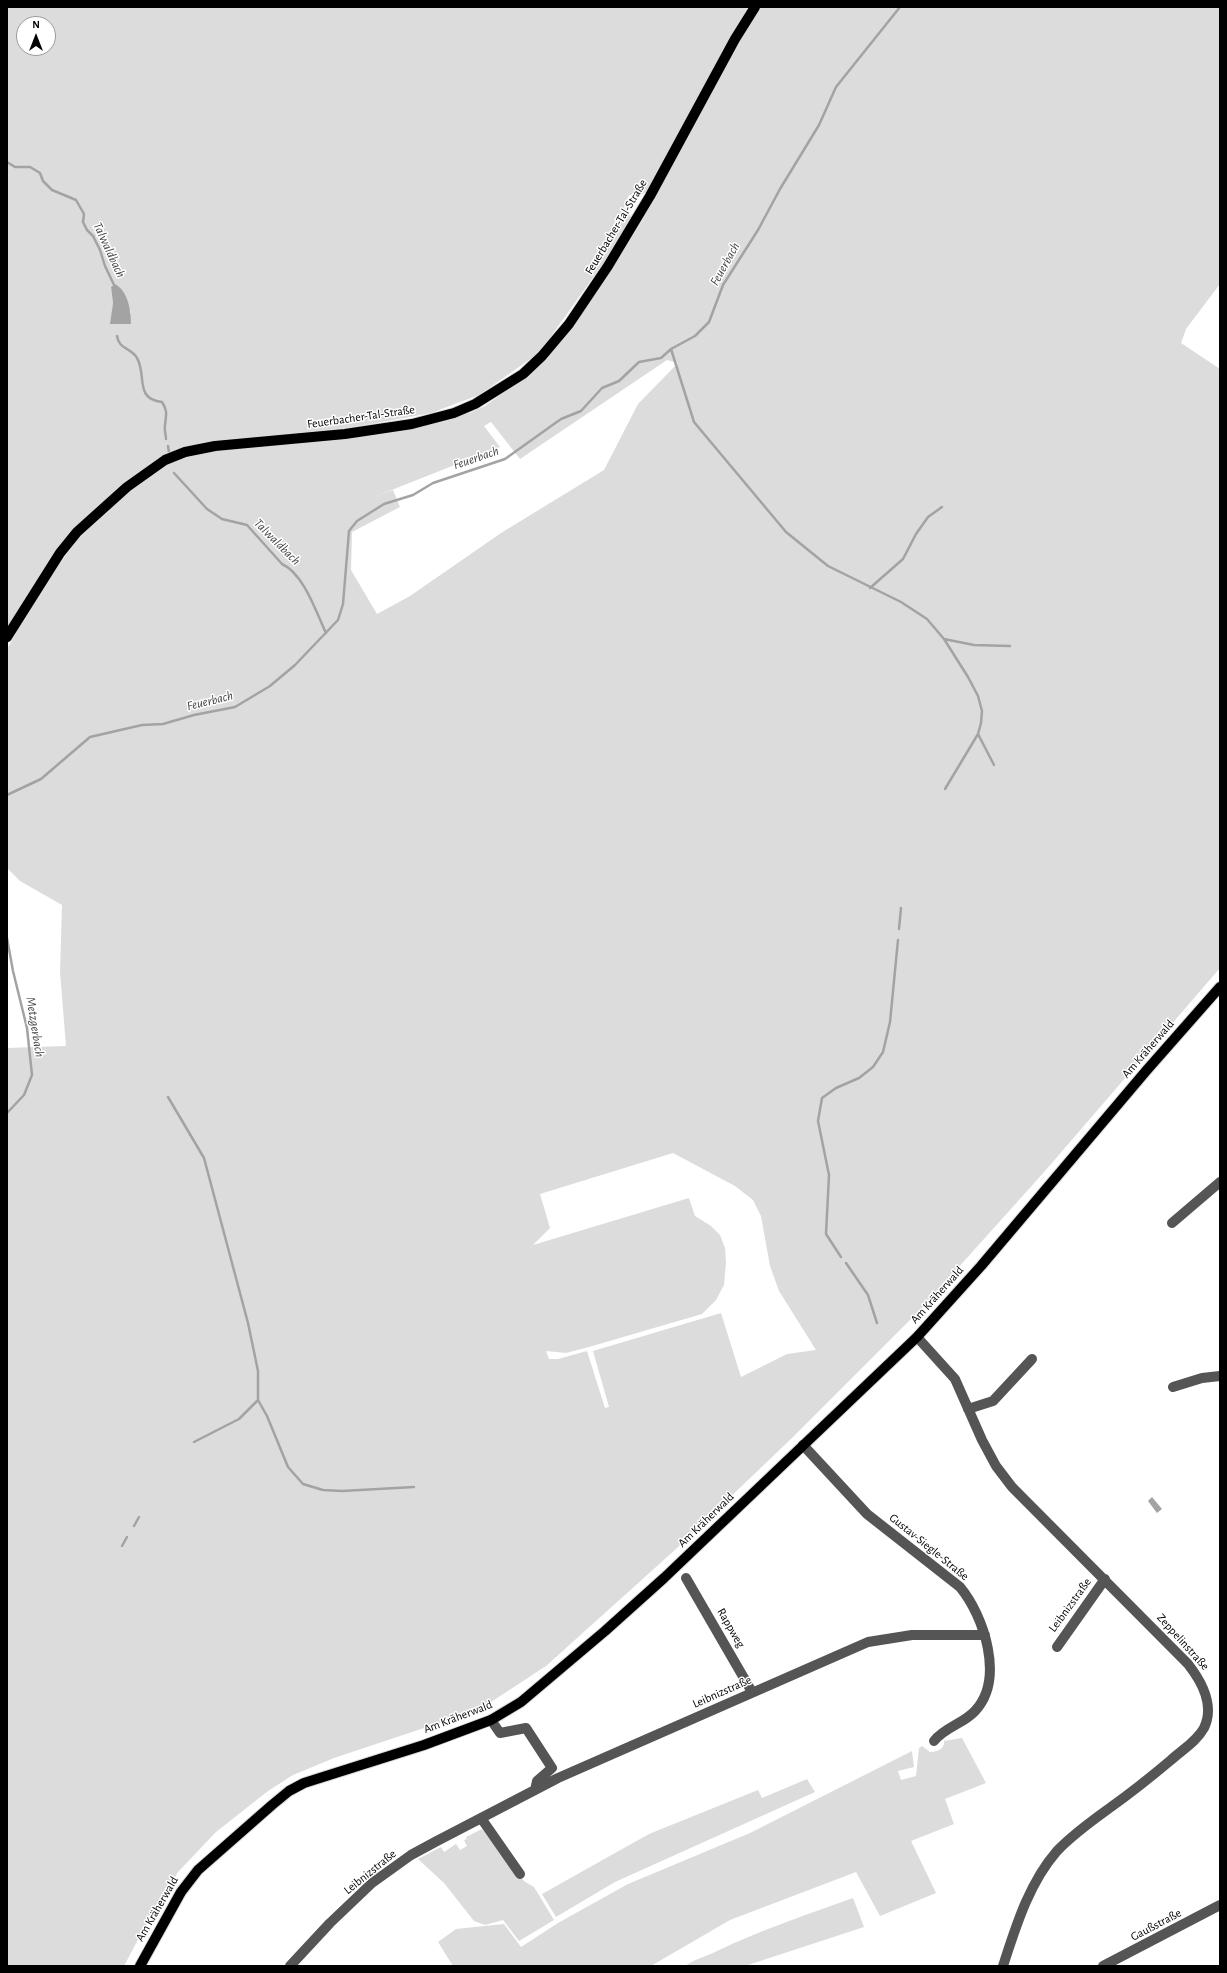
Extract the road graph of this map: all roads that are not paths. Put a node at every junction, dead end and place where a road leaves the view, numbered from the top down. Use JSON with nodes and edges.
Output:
{"nodes":[{"id":1,"x":756,"y":7,"type":"edge"},
{"id":2,"x":7,"y":637,"type":"edge"},
{"id":3,"x":1220,"y":987,"type":"edge"},
{"id":4,"x":1220,"y":1182,"type":"edge"},
{"id":5,"x":1172,"y":1223,"type":"dead end"},
{"id":6,"x":917,"y":1337,"type":"junction"},
{"id":7,"x":1032,"y":1359,"type":"dead end"},
{"id":8,"x":1220,"y":1376,"type":"edge"},
{"id":9,"x":1173,"y":1387,"type":"dead end"},
{"id":10,"x":968,"y":1409,"type":"junction"},
{"id":11,"x":803,"y":1445,"type":"junction"},
{"id":12,"x":686,"y":1578,"type":"dead end"},
{"id":13,"x":1105,"y":1579,"type":"junction"},
{"id":14,"x":984,"y":1634,"type":"junction"},
{"id":15,"x":1057,"y":1647,"type":"dead end"},
{"id":16,"x":752,"y":1692,"type":"junction"},
{"id":17,"x":491,"y":1720,"type":"junction"},
{"id":18,"x":934,"y":1742,"type":"dead end"},
{"id":19,"x":535,"y":1790,"type":"junction"},
{"id":20,"x":481,"y":1818,"type":"junction"},
{"id":21,"x":520,"y":1874,"type":"dead end"},
{"id":22,"x":1220,"y":1905,"type":"edge"},
{"id":23,"x":140,"y":1966,"type":"edge"},
{"id":24,"x":290,"y":1966,"type":"edge"},
{"id":25,"x":1003,"y":1966,"type":"edge"},
{"id":26,"x":1103,"y":1966,"type":"edge"}],
"edges":[{"from":1,"to":2,"type":"main road","name":"Feuerbacher-Tal-Straße"},
{"from":3,"to":6,"type":"main road","name":"Am Kräherwald"},
{"from":4,"to":5,"type":"street"},
{"from":6,"to":10,"type":"street","name":"Zeppelinstraße"},
{"from":6,"to":11,"type":"main road","name":"Am Kräherwald"},
{"from":7,"to":10,"type":"street"},
{"from":8,"to":9,"type":"street"},
{"from":10,"to":13,"type":"street","name":"Zeppelinstraße"},
{"from":11,"to":14,"type":"street","name":"Gustav-Siegle-Straße"},
{"from":11,"to":17,"type":"main road","name":"Am Kräherwald"},
{"from":12,"to":16,"type":"street","name":"Rappweg"},
{"from":13,"to":15,"type":"street","name":"Leibnizstraße"},
{"from":13,"to":25,"type":"street","name":"Zeppelinstraße"},
{"from":14,"to":16,"type":"street","name":"Leibnizstraße"},
{"from":14,"to":18,"type":"street","name":"Gustav-Siegle-Straße"},
{"from":16,"to":19,"type":"street","name":"Leibnizstraße"},
{"from":17,"to":19,"type":"street"},
{"from":17,"to":23,"type":"main road","name":"Am Kräherwald"},
{"from":19,"to":20,"type":"street","name":"Leibnizstraße"},
{"from":20,"to":21,"type":"street"},
{"from":20,"to":24,"type":"street","name":"Leibnizstraße"},
{"from":22,"to":26,"type":"street","name":"Gaußstraße"}]}
